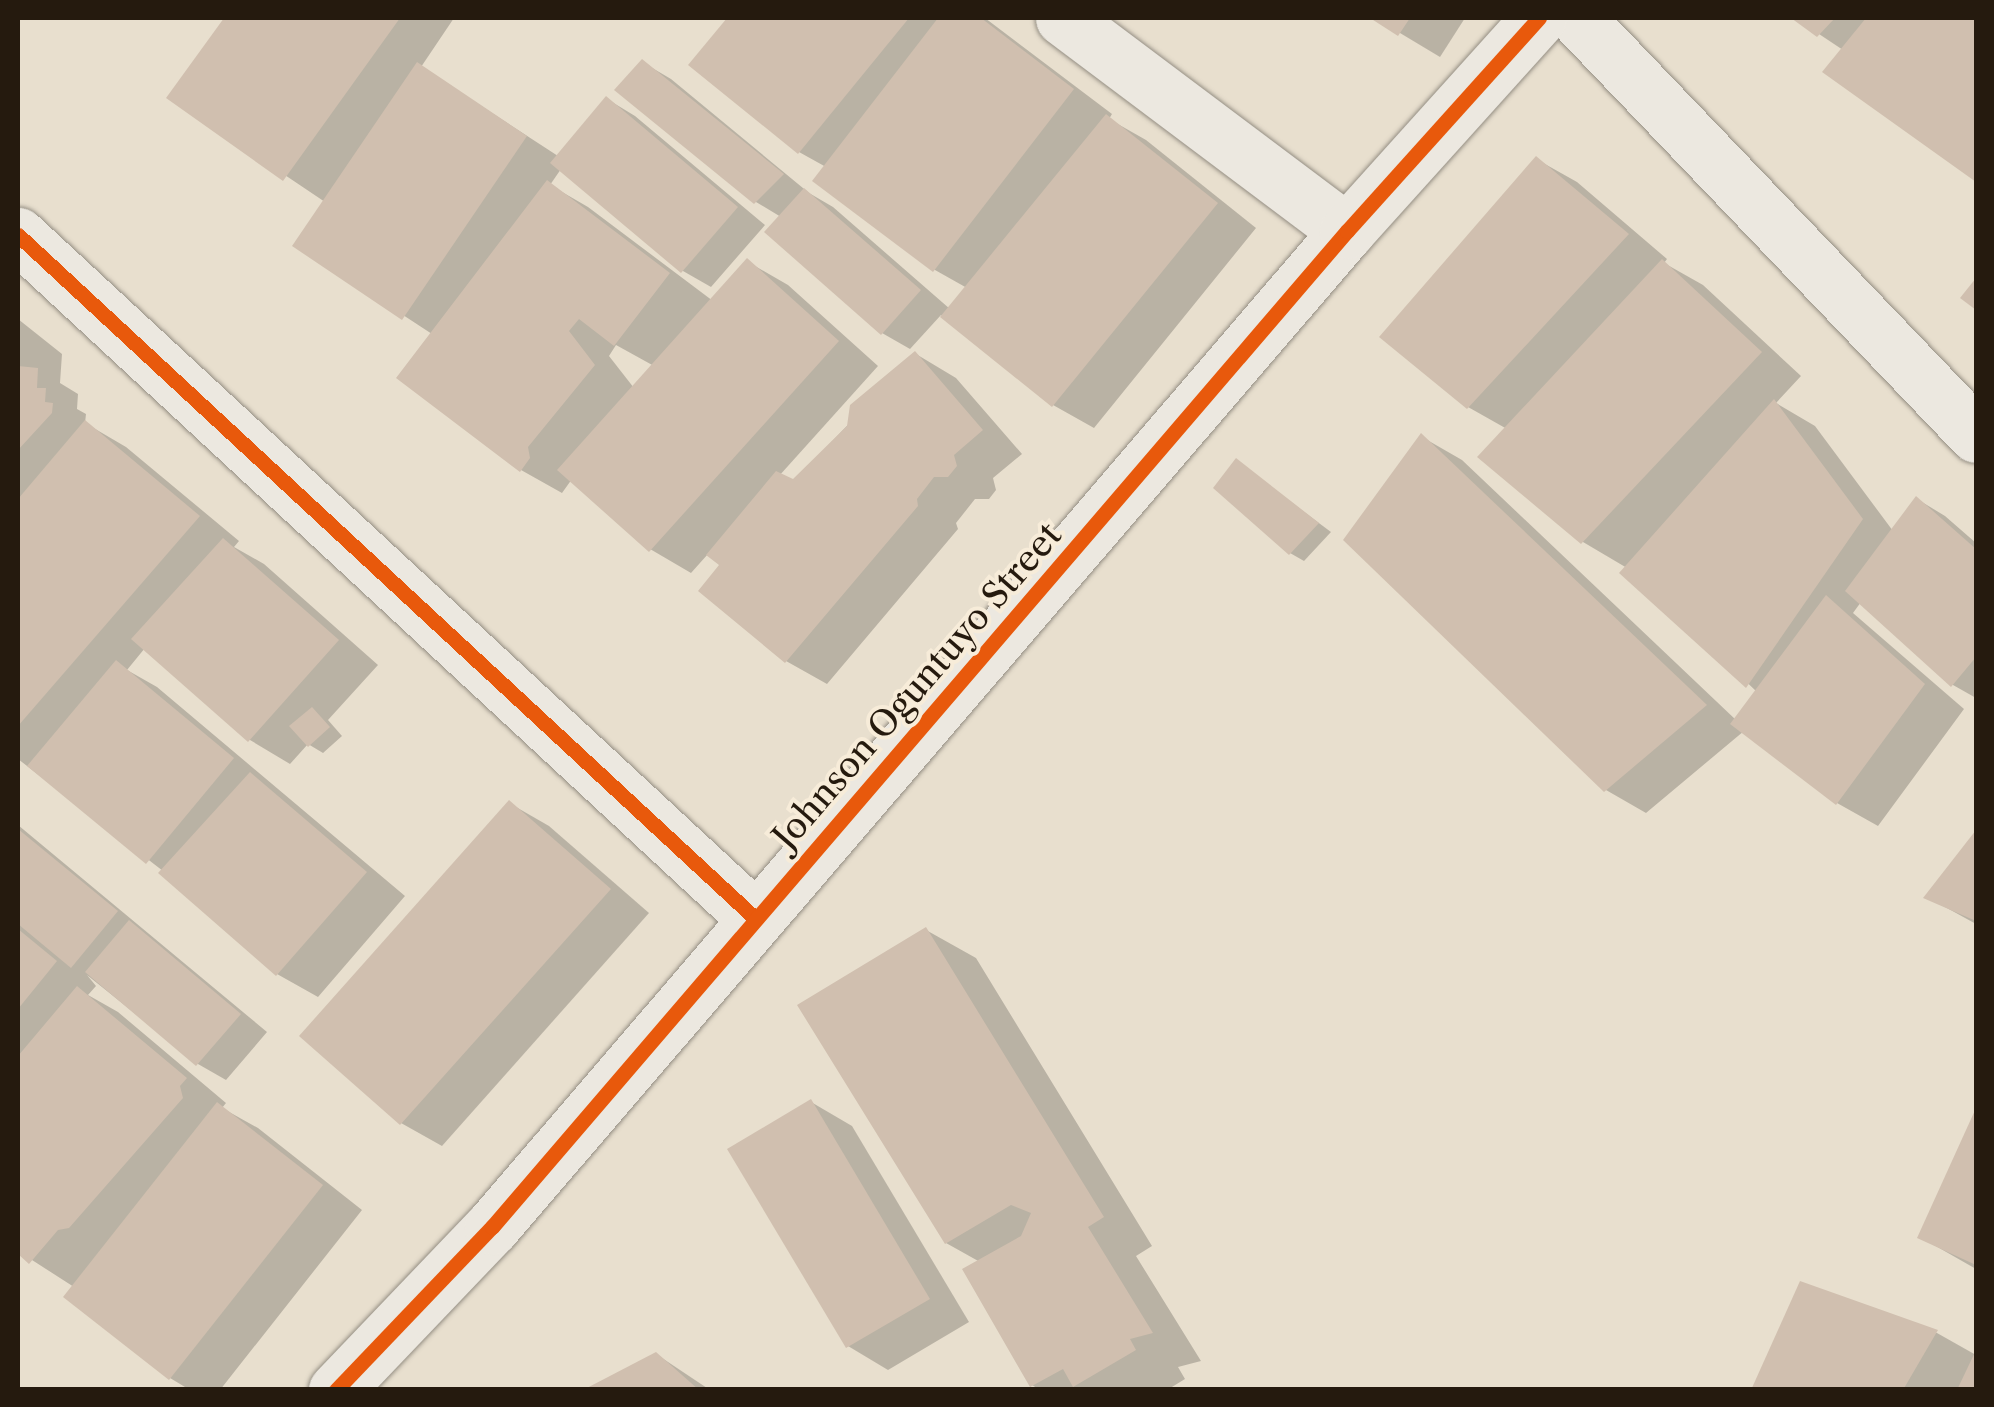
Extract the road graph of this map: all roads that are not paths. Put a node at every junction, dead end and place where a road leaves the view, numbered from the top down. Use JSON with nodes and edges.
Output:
{"nodes":[{"id":1,"x":1063,"y":18,"type":"edge"},
{"id":2,"x":1539,"y":18,"type":"edge"},
{"id":3,"x":1577,"y":18,"type":"edge"},
{"id":4,"x":1347,"y":231,"type":"junction"},
{"id":5,"x":18,"y":235,"type":"edge"},
{"id":6,"x":1976,"y":435,"type":"edge"},
{"id":7,"x":756,"y":919,"type":"junction"},
{"id":8,"x":336,"y":1390,"type":"edge"}],
"edges":[{"from":1,"to":4,"type":"street"},
{"from":2,"to":4,"type":"street","name":"Johnson Oguntuyo Street"},
{"from":3,"to":6,"type":"street"},
{"from":4,"to":7,"type":"street","name":"Johnson Oguntuyo Street"},
{"from":5,"to":7,"type":"street"},
{"from":7,"to":8,"type":"street","name":"Johnson Oguntuyo Street"}]}
